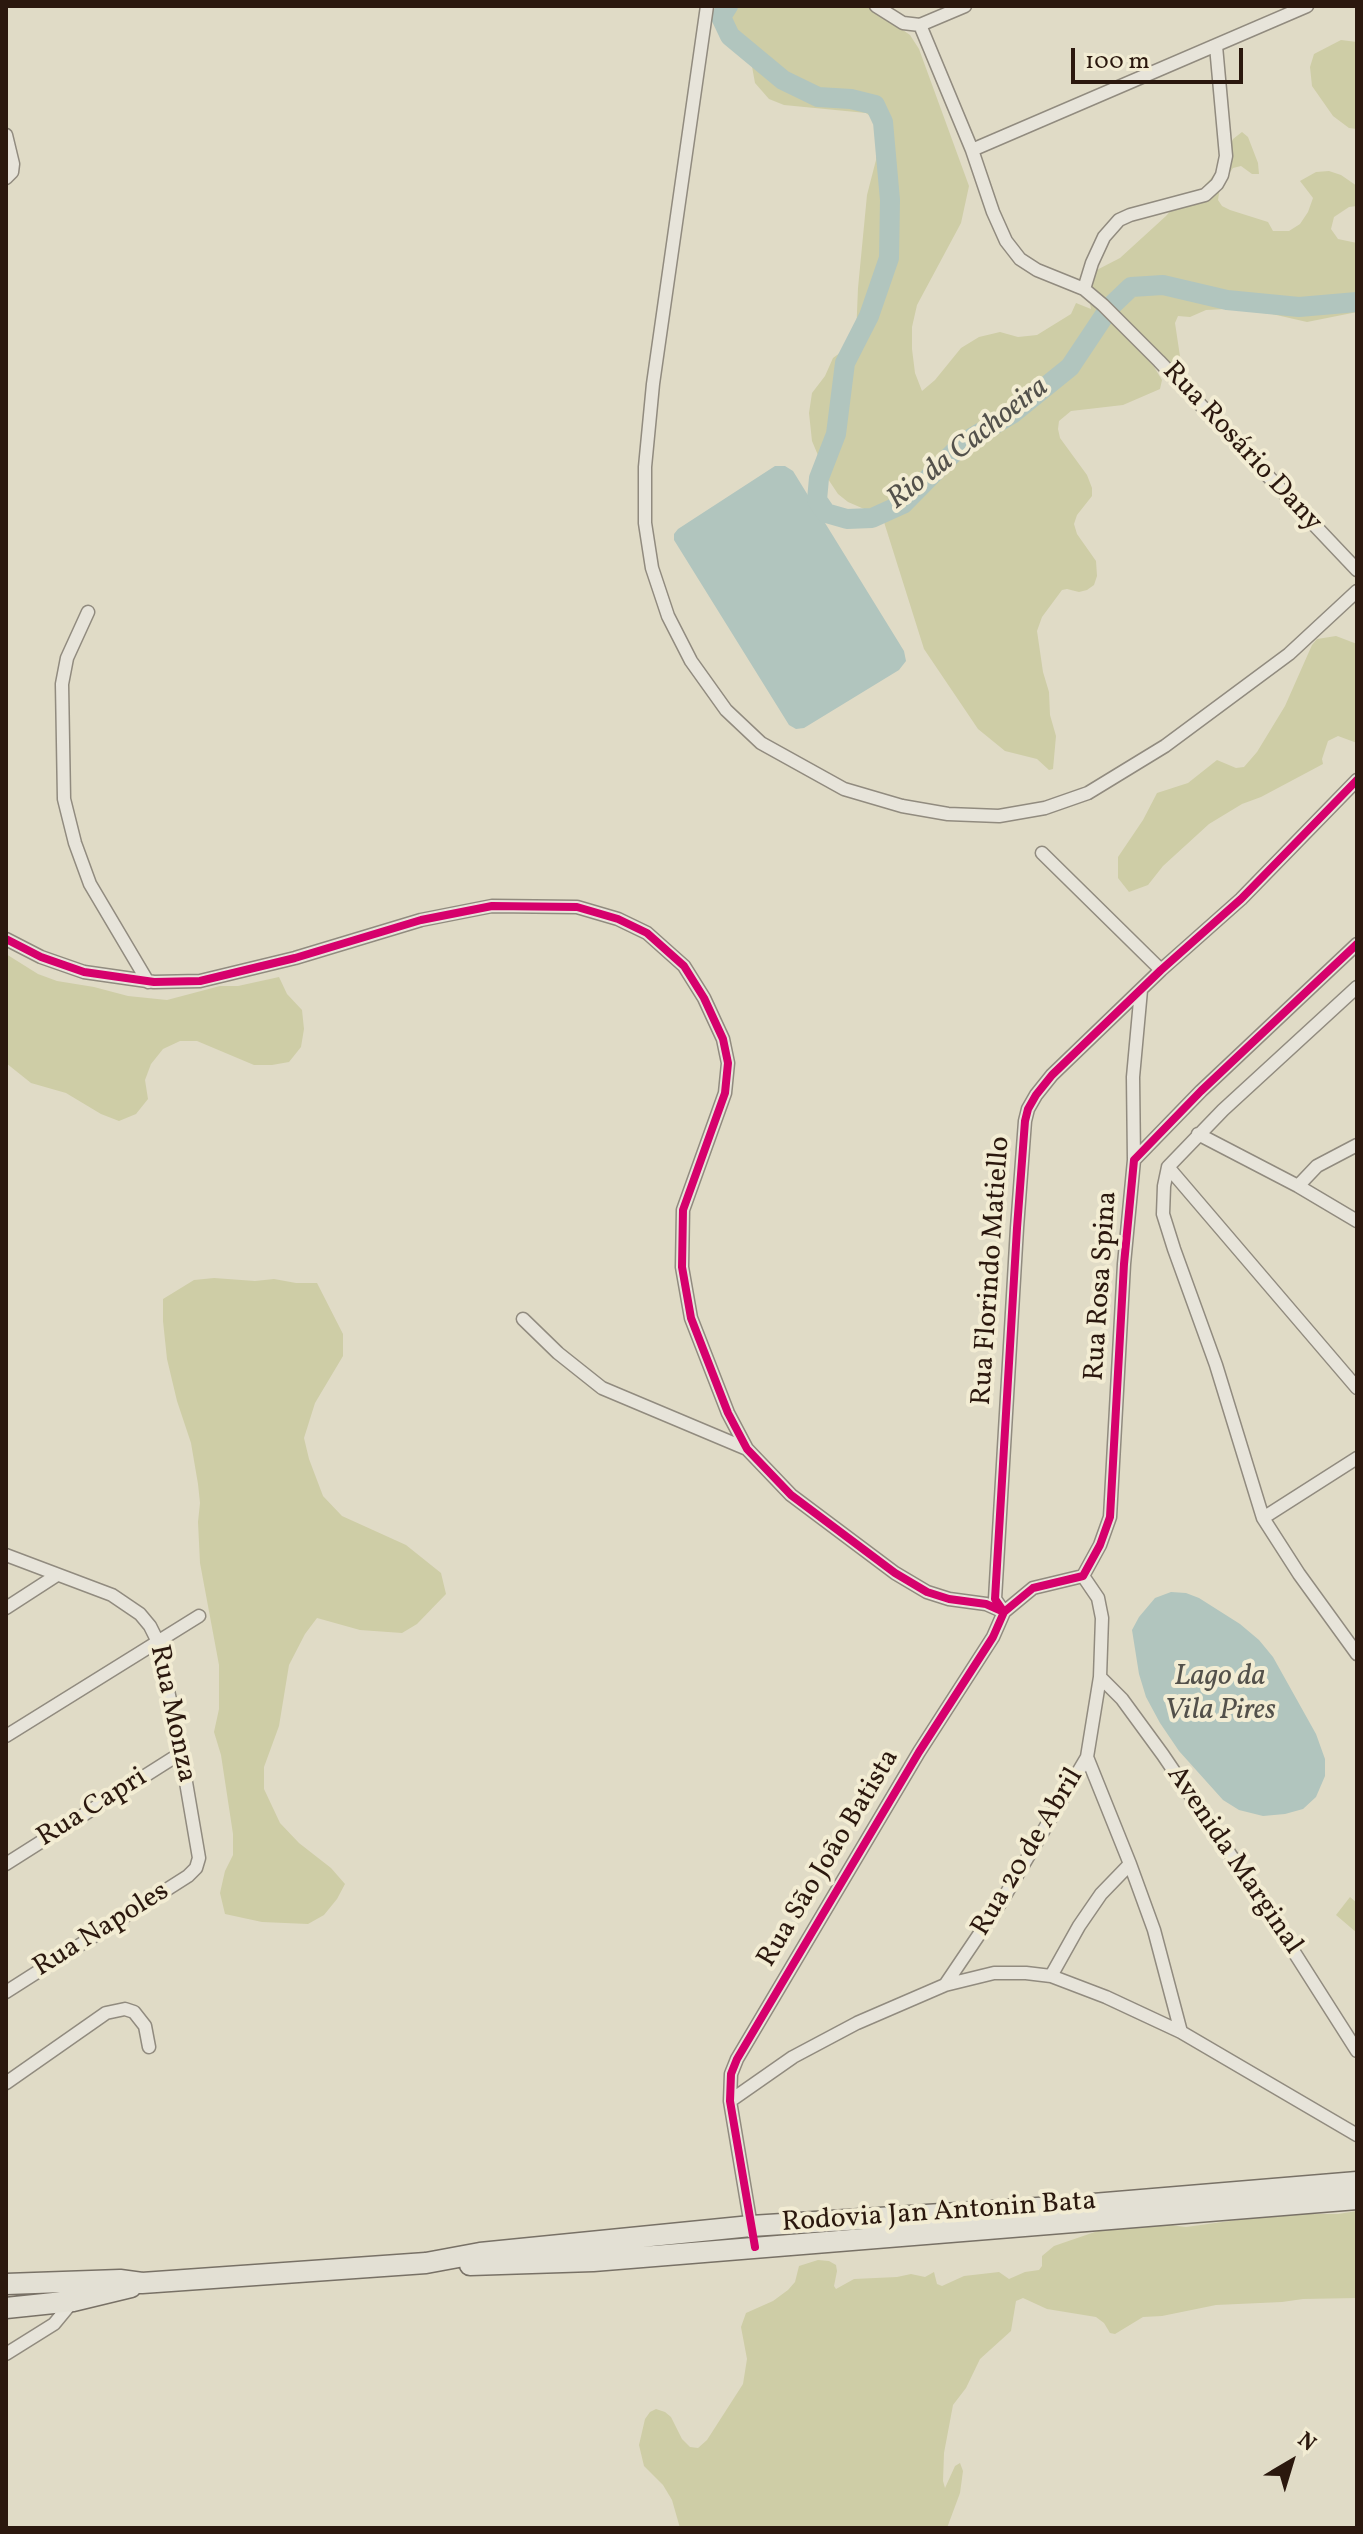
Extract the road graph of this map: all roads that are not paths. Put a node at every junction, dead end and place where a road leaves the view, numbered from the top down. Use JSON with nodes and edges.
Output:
{"nodes":[{"id":1,"x":707,"y":6,"type":"edge"},
{"id":2,"x":876,"y":6,"type":"edge"},
{"id":3,"x":965,"y":6,"type":"edge"},
{"id":4,"x":1307,"y":6,"type":"edge"},
{"id":5,"x":920,"y":25,"type":"junction"},
{"id":6,"x":1216,"y":46,"type":"junction"},
{"id":7,"x":6,"y":135,"type":"edge"},
{"id":8,"x":972,"y":150,"type":"junction"},
{"id":9,"x":8,"y":177,"type":"edge"},
{"id":10,"x":1084,"y":289,"type":"junction"},
{"id":11,"x":1357,"y":570,"type":"edge"},
{"id":12,"x":1357,"y":591,"type":"edge"},
{"id":13,"x":88,"y":612,"type":"dead end"},
{"id":14,"x":1356,"y":783,"type":"edge"},
{"id":15,"x":1042,"y":853,"type":"dead end"},
{"id":16,"x":6,"y":939,"type":"edge"},
{"id":17,"x":1357,"y":944,"type":"edge"},
{"id":18,"x":1161,"y":970,"type":"junction"},
{"id":19,"x":148,"y":982,"type":"junction"},
{"id":20,"x":1357,"y":987,"type":"edge"},
{"id":21,"x":1141,"y":990,"type":"junction"},
{"id":22,"x":1198,"y":1134,"type":"junction"},
{"id":23,"x":1357,"y":1145,"type":"edge"},
{"id":24,"x":1134,"y":1160,"type":"junction"},
{"id":25,"x":1168,"y":1167,"type":"junction"},
{"id":26,"x":1298,"y":1186,"type":"junction"},
{"id":27,"x":1357,"y":1221,"type":"edge"},
{"id":28,"x":523,"y":1319,"type":"dead end"},
{"id":29,"x":1357,"y":1388,"type":"edge"},
{"id":30,"x":747,"y":1449,"type":"junction"},
{"id":31,"x":1357,"y":1458,"type":"edge"},
{"id":32,"x":1263,"y":1518,"type":"junction"},
{"id":33,"x":6,"y":1555,"type":"edge"},
{"id":34,"x":57,"y":1575,"type":"junction"},
{"id":35,"x":1083,"y":1576,"type":"junction"},
{"id":36,"x":6,"y":1608,"type":"edge"},
{"id":37,"x":1004,"y":1612,"type":"junction"},
{"id":38,"x":199,"y":1616,"type":"dead end"},
{"id":39,"x":158,"y":1642,"type":"junction"},
{"id":40,"x":1357,"y":1654,"type":"edge"},
{"id":41,"x":1100,"y":1677,"type":"junction"},
{"id":42,"x":6,"y":1736,"type":"edge"},
{"id":43,"x":181,"y":1753,"type":"junction"},
{"id":44,"x":1087,"y":1757,"type":"junction"},
{"id":45,"x":6,"y":1864,"type":"edge"},
{"id":46,"x":1130,"y":1864,"type":"junction"},
{"id":47,"x":196,"y":1868,"type":"joint"},
{"id":48,"x":1051,"y":1976,"type":"junction"},
{"id":49,"x":945,"y":1985,"type":"junction"},
{"id":50,"x":6,"y":1992,"type":"edge"},
{"id":51,"x":1181,"y":2032,"type":"junction"},
{"id":52,"x":149,"y":2047,"type":"dead end"},
{"id":53,"x":1357,"y":2051,"type":"edge"},
{"id":54,"x":6,"y":2083,"type":"edge"},
{"id":55,"x":730,"y":2101,"type":"junction"},
{"id":56,"x":1357,"y":2135,"type":"edge"},
{"id":57,"x":1357,"y":2182,"type":"edge"},
{"id":58,"x":1357,"y":2199,"type":"edge"},
{"id":59,"x":751,"y":2226,"type":"junction"},
{"id":60,"x":755,"y":2247,"type":"junction"},
{"id":61,"x":426,"y":2263,"type":"junction"},
{"id":62,"x":6,"y":2273,"type":"edge"},
{"id":63,"x":33,"y":2283,"type":"junction"},
{"id":64,"x":142,"y":2283,"type":"junction"},
{"id":65,"x":6,"y":2284,"type":"edge"},
{"id":66,"x":73,"y":2301,"type":"junction"},
{"id":67,"x":33,"y":2305,"type":"junction"},
{"id":68,"x":6,"y":2308,"type":"edge"},
{"id":69,"x":6,"y":2354,"type":"edge"}],
"edges":[{"from":1,"to":12,"type":"street"},
{"from":2,"to":5,"type":"street"},
{"from":3,"to":5,"type":"street"},
{"from":4,"to":6,"type":"street"},
{"from":5,"to":8,"type":"street","name":"Rua Rosário Dany"},
{"from":6,"to":8,"type":"street"},
{"from":6,"to":10,"type":"street"},
{"from":7,"to":9,"type":"street"},
{"from":8,"to":10,"type":"street","name":"Rua Rosário Dany"},
{"from":10,"to":11,"type":"street","name":"Rua Rosário Dany"},
{"from":13,"to":19,"type":"street"},
{"from":14,"to":18,"type":"street","name":"Rua Florindo Matiello"},
{"from":15,"to":18,"type":"street"},
{"from":16,"to":19,"type":"street"},
{"from":17,"to":24,"type":"street","name":"Rua Rosa Spina"},
{"from":18,"to":21,"type":"street","name":"Rua Florindo Matiello"},
{"from":19,"to":30,"type":"street"},
{"from":20,"to":22,"type":"street"},
{"from":21,"to":24,"type":"street"},
{"from":21,"to":37,"type":"street","name":"Rua Florindo Matiello"},
{"from":22,"to":25,"type":"street"},
{"from":22,"to":26,"type":"street"},
{"from":23,"to":26,"type":"street"},
{"from":24,"to":35,"type":"street","name":"Rua Rosa Spina"},
{"from":25,"to":29,"type":"street"},
{"from":25,"to":32,"type":"street"},
{"from":26,"to":27,"type":"street"},
{"from":28,"to":30,"type":"street"},
{"from":30,"to":37,"type":"street"},
{"from":31,"to":32,"type":"street"},
{"from":32,"to":40,"type":"street"},
{"from":33,"to":34,"type":"street","name":"Rua Monza"},
{"from":34,"to":36,"type":"street"},
{"from":34,"to":39,"type":"street","name":"Rua Monza"},
{"from":35,"to":37,"type":"street","name":"Rua São João Batista"},
{"from":35,"to":41,"type":"street","name":"Rua 20 de Abril"},
{"from":37,"to":55,"type":"street","name":"Rua São João Batista"},
{"from":38,"to":39,"type":"street"},
{"from":39,"to":42,"type":"street"},
{"from":39,"to":43,"type":"street","name":"Rua Monza"},
{"from":41,"to":44,"type":"street","name":"Rua 20 de Abril"},
{"from":41,"to":53,"type":"street","name":"Avenida Marginal"},
{"from":43,"to":45,"type":"street","name":"Rua Capri"},
{"from":43,"to":47,"type":"street","name":"Rua Monza"},
{"from":44,"to":46,"type":"street"},
{"from":44,"to":49,"type":"street","name":"Rua 20 de Abril"},
{"from":46,"to":48,"type":"street"},
{"from":46,"to":51,"type":"street"},
{"from":47,"to":50,"type":"street","name":"Rua Napoles"},
{"from":48,"to":49,"type":"street"},
{"from":48,"to":51,"type":"street"},
{"from":49,"to":55,"type":"street"},
{"from":51,"to":56,"type":"street"},
{"from":52,"to":54,"type":"street"},
{"from":55,"to":59,"type":"street","name":"Rua São João Batista"},
{"from":57,"to":59,"type":"main road","name":"Rodovia Jan Antonin Bata"},
{"from":58,"to":60,"type":"main road","name":"Rodovia Jan Antonin Bata"},
{"from":59,"to":60,"type":"street","name":"Rua São João Batista"},
{"from":59,"to":61,"type":"main road","name":"Rodovia Jan Antonin Bata"},
{"from":60,"to":61,"type":"main road","name":"Rodovia Jan Antonin Bata"},
{"from":61,"to":64,"type":"main road","name":"Rodovia Jan Antonin Bata"},
{"from":62,"to":63,"type":"street"},
{"from":63,"to":64,"type":"main road","name":"Rodovia Jan Antonin Bata"},
{"from":63,"to":65,"type":"main road","name":"Rodovia Jan Antonin Bata"},
{"from":63,"to":67,"type":"main road"},
{"from":64,"to":66,"type":"main road","name":"Rodovia Jan Antonin Bata"},
{"from":66,"to":67,"type":"main road","name":"Rodovia Jan Antonin Bata"},
{"from":66,"to":69,"type":"street"},
{"from":67,"to":68,"type":"main road","name":"Rodovia Jan Antonin Bata"}]}
